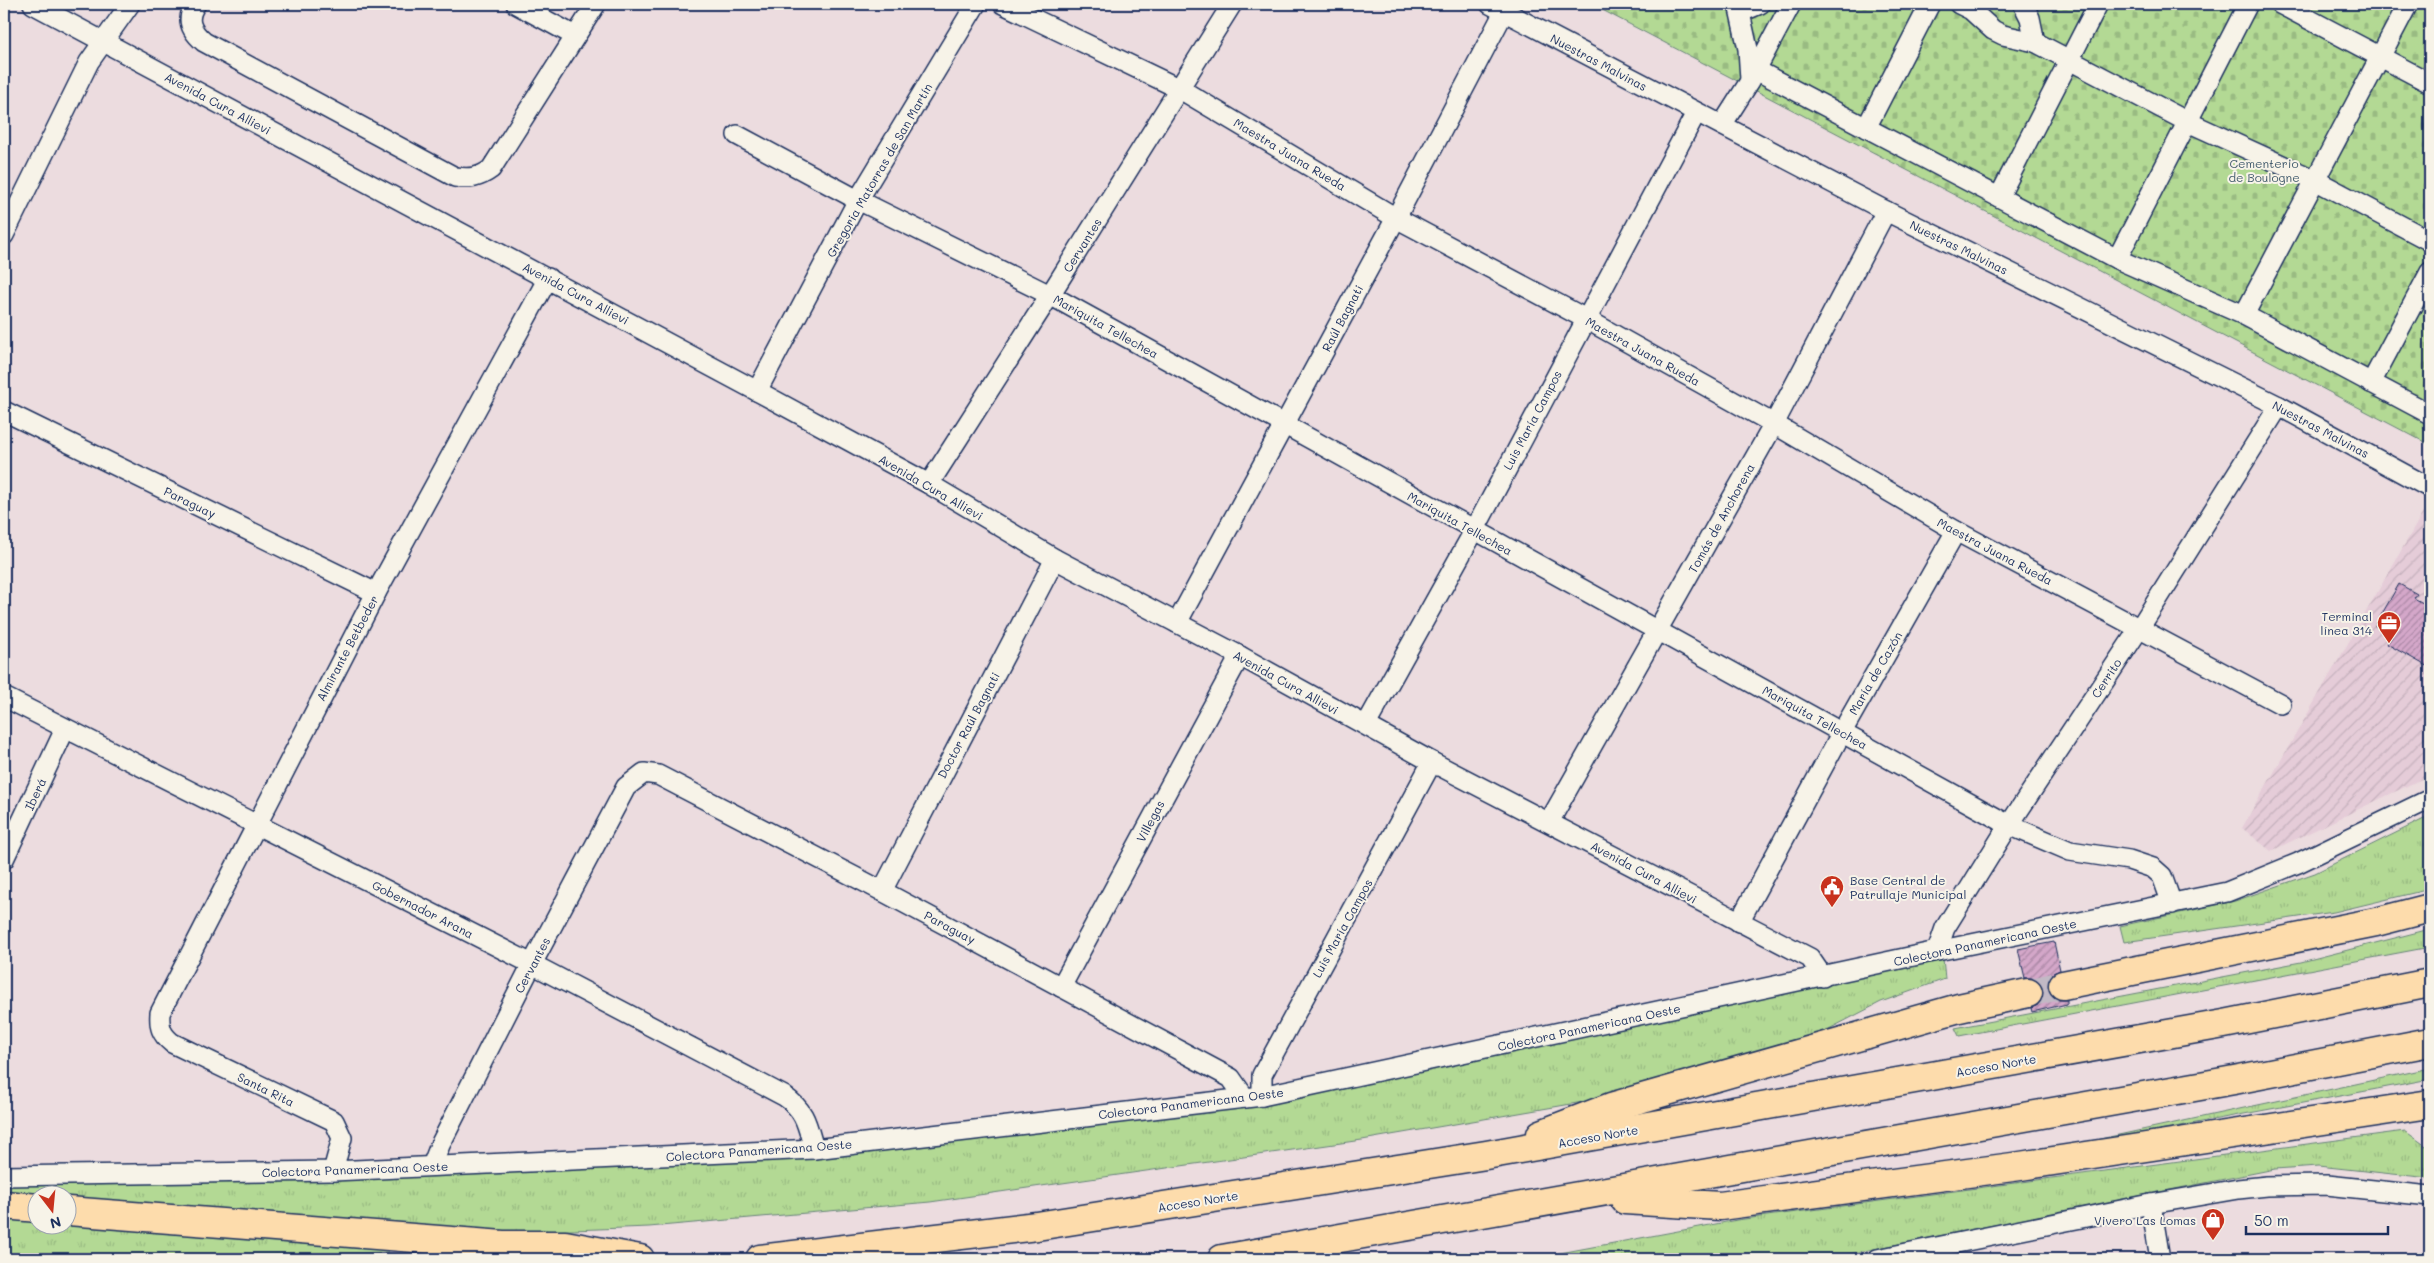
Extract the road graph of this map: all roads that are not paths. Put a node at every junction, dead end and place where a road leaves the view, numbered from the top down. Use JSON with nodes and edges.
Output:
{"nodes":[{"id":1,"x":33,"y":4,"type":"edge"},
{"id":2,"x":130,"y":4,"type":"edge"},
{"id":3,"x":196,"y":4,"type":"edge"},
{"id":4,"x":516,"y":4,"type":"edge"},
{"id":5,"x":596,"y":4,"type":"edge"},
{"id":6,"x":976,"y":4,"type":"edge"},
{"id":7,"x":1003,"y":4,"type":"edge"},
{"id":8,"x":1232,"y":4,"type":"edge"},
{"id":9,"x":1760,"y":4,"type":"edge"},
{"id":10,"x":1791,"y":4,"type":"edge"},
{"id":11,"x":1930,"y":4,"type":"edge"},
{"id":12,"x":2023,"y":4,"type":"edge"},
{"id":13,"x":2098,"y":4,"type":"edge"},
{"id":14,"x":2248,"y":4,"type":"edge"},
{"id":15,"x":2280,"y":4,"type":"edge"},
{"id":16,"x":2408,"y":4,"type":"edge"},
{"id":17,"x":1971,"y":6,"type":"edge"},
{"id":18,"x":1497,"y":8,"type":"edge"},
{"id":19,"x":1740,"y":8,"type":"edge"},
{"id":20,"x":575,"y":36,"type":"junction"},
{"id":21,"x":104,"y":42,"type":"junction"},
{"id":22,"x":2035,"y":42,"type":"junction"},
{"id":23,"x":2380,"y":57,"type":"junction"},
{"id":24,"x":2069,"y":60,"type":"junction"},
{"id":25,"x":1753,"y":75,"type":"junction"},
{"id":26,"x":2430,"y":83,"type":"edge"},
{"id":27,"x":1180,"y":89,"type":"junction"},
{"id":28,"x":1696,"y":113,"type":"junction"},
{"id":29,"x":2188,"y":122,"type":"junction"},
{"id":30,"x":1722,"y":125,"type":"junction"},
{"id":31,"x":1866,"y":128,"type":"junction"},
{"id":32,"x":737,"y":135,"type":"dead end"},
{"id":33,"x":2315,"y":180,"type":"junction"},
{"id":34,"x":1999,"y":197,"type":"junction"},
{"id":35,"x":858,"y":200,"type":"junction"},
{"id":36,"x":1886,"y":211,"type":"junction"},
{"id":37,"x":1396,"y":218,"type":"junction"},
{"id":38,"x":4,"y":235,"type":"edge"},
{"id":39,"x":2430,"y":241,"type":"edge"},
{"id":40,"x":2118,"y":259,"type":"junction"},
{"id":41,"x":2430,"y":272,"type":"edge"},
{"id":42,"x":548,"y":278,"type":"junction"},
{"id":43,"x":1050,"y":295,"type":"junction"},
{"id":44,"x":2244,"y":315,"type":"junction"},
{"id":45,"x":1586,"y":319,"type":"junction"},
{"id":46,"x":2371,"y":384,"type":"junction"},
{"id":47,"x":757,"y":391,"type":"junction"},
{"id":48,"x":2278,"y":406,"type":"junction"},
{"id":49,"x":4,"y":411,"type":"edge"},
{"id":50,"x":2430,"y":414,"type":"edge"},
{"id":51,"x":1774,"y":424,"type":"junction"},
{"id":52,"x":1283,"y":426,"type":"junction"},
{"id":53,"x":929,"y":484,"type":"junction"},
{"id":54,"x":2430,"y":488,"type":"edge"},
{"id":55,"x":1474,"y":531,"type":"junction"},
{"id":56,"x":1956,"y":531,"type":"junction"},
{"id":57,"x":1055,"y":559,"type":"junction"},
{"id":58,"x":376,"y":593,"type":"junction"},
{"id":59,"x":1178,"y":623,"type":"junction"},
{"id":60,"x":2139,"y":629,"type":"junction"},
{"id":61,"x":1658,"y":631,"type":"junction"},
{"id":62,"x":1240,"y":656,"type":"junction"},
{"id":63,"x":4,"y":697,"type":"edge"},
{"id":64,"x":2281,"y":704,"type":"dead end"},
{"id":65,"x":1366,"y":726,"type":"junction"},
{"id":66,"x":65,"y":729,"type":"junction"},
{"id":67,"x":1842,"y":732,"type":"junction"},
{"id":68,"x":1432,"y":762,"type":"junction"},
{"id":69,"x":644,"y":773,"type":"joint"},
{"id":70,"x":2430,"y":799,"type":"edge"},
{"id":71,"x":1549,"y":822,"type":"junction"},
{"id":72,"x":255,"y":824,"type":"junction"},
{"id":73,"x":2009,"y":825,"type":"junction"},
{"id":74,"x":4,"y":859,"type":"edge"},
{"id":75,"x":882,"y":891,"type":"junction"},
{"id":76,"x":2172,"y":904,"type":"junction"},
{"id":77,"x":2430,"y":908,"type":"edge"},
{"id":78,"x":1739,"y":922,"type":"junction"},
{"id":79,"x":1937,"y":951,"type":"junction"},
{"id":80,"x":532,"y":964,"type":"junction"},
{"id":81,"x":1823,"y":977,"type":"junction"},
{"id":82,"x":2430,"y":983,"type":"edge"},
{"id":83,"x":2063,"y":985,"type":"tunnel mouth"},
{"id":84,"x":1061,"y":986,"type":"junction"},
{"id":85,"x":2028,"y":993,"type":"tunnel mouth"},
{"id":86,"x":159,"y":1025,"type":"joint"},
{"id":87,"x":2430,"y":1042,"type":"edge"},
{"id":88,"x":1254,"y":1097,"type":"junction"},
{"id":89,"x":2430,"y":1104,"type":"edge"},
{"id":90,"x":814,"y":1149,"type":"junction"},
{"id":91,"x":1486,"y":1155,"type":"junction"},
{"id":92,"x":432,"y":1166,"type":"junction"},
{"id":93,"x":333,"y":1171,"type":"junction"},
{"id":94,"x":4,"y":1176,"type":"edge"},
{"id":95,"x":2430,"y":1196,"type":"edge"},
{"id":96,"x":1578,"y":1198,"type":"junction"},
{"id":97,"x":2151,"y":1204,"type":"junction"},
{"id":98,"x":4,"y":1205,"type":"edge"},
{"id":99,"x":28,"y":1207,"type":"edge"},
{"id":100,"x":78,"y":1212,"type":"edge"},
{"id":101,"x":640,"y":1259,"type":"edge"},
{"id":102,"x":760,"y":1259,"type":"edge"},
{"id":103,"x":1222,"y":1259,"type":"edge"},
{"id":104,"x":1877,"y":1259,"type":"edge"},
{"id":105,"x":2160,"y":1259,"type":"edge"}],
"edges":[{"from":1,"to":21,"type":"street","name":"Avenida Cura Allievi"},
{"from":2,"to":21,"type":"street"},
{"from":3,"to":20,"type":"street"},
{"from":4,"to":20,"type":"street"},
{"from":5,"to":20,"type":"street"},
{"from":6,"to":35,"type":"street","name":"Gregoria Matorras de San Martín"},
{"from":7,"to":27,"type":"street","name":"Maestra Juana Rueda"},
{"from":8,"to":27,"type":"street","name":"Cervantes"},
{"from":9,"to":19,"type":"street"},
{"from":10,"to":25,"type":"street"},
{"from":11,"to":31,"type":"street"},
{"from":12,"to":22,"type":"street"},
{"from":13,"to":24,"type":"street"},
{"from":14,"to":29,"type":"street"},
{"from":15,"to":23,"type":"street"},
{"from":16,"to":23,"type":"street"},
{"from":17,"to":22,"type":"street"},
{"from":18,"to":28,"type":"street","name":"Nuestras Malvinas"},
{"from":18,"to":37,"type":"street","name":"Raúl Bagnati"},
{"from":19,"to":25,"type":"street"},
{"from":21,"to":38,"type":"street"},
{"from":21,"to":42,"type":"street","name":"Avenida Cura Allievi"},
{"from":22,"to":24,"type":"street"},
{"from":23,"to":26,"type":"street"},
{"from":23,"to":33,"type":"street"},
{"from":24,"to":29,"type":"street"},
{"from":24,"to":34,"type":"street"},
{"from":25,"to":30,"type":"street"},
{"from":25,"to":31,"type":"street"},
{"from":27,"to":37,"type":"street","name":"Maestra Juana Rueda"},
{"from":27,"to":43,"type":"street","name":"Cervantes"},
{"from":28,"to":30,"type":"street","name":"Nuestras Malvinas"},
{"from":28,"to":45,"type":"street","name":"Luis María Campos"},
{"from":29,"to":33,"type":"street"},
{"from":29,"to":40,"type":"street"},
{"from":30,"to":36,"type":"street","name":"Nuestras Malvinas"},
{"from":31,"to":34,"type":"street"},
{"from":32,"to":35,"type":"street","name":"Mariquita Tellechea"},
{"from":33,"to":39,"type":"street"},
{"from":33,"to":44,"type":"street"},
{"from":34,"to":40,"type":"street"},
{"from":35,"to":43,"type":"street","name":"Mariquita Tellechea"},
{"from":35,"to":47,"type":"street","name":"Gregoria Matorras de San Martín"},
{"from":36,"to":48,"type":"street","name":"Nuestras Malvinas"},
{"from":36,"to":51,"type":"street","name":"Tomás de Anchorena"},
{"from":37,"to":45,"type":"street","name":"Maestra Juana Rueda"},
{"from":37,"to":52,"type":"street","name":"Raúl Bagnati"},
{"from":40,"to":44,"type":"street"},
{"from":41,"to":46,"type":"street"},
{"from":42,"to":47,"type":"street","name":"Avenida Cura Allievi"},
{"from":42,"to":58,"type":"street","name":"Almirante Betbeder"},
{"from":43,"to":52,"type":"street","name":"Mariquita Tellechea"},
{"from":43,"to":53,"type":"street","name":"Cervantes"},
{"from":44,"to":46,"type":"street"},
{"from":45,"to":51,"type":"street","name":"Maestra Juana Rueda"},
{"from":45,"to":55,"type":"street","name":"Luis María Campos"},
{"from":46,"to":50,"type":"street"},
{"from":47,"to":53,"type":"street","name":"Avenida Cura Allievi"},
{"from":48,"to":54,"type":"street","name":"Nuestras Malvinas"},
{"from":48,"to":60,"type":"street","name":"Cerrito"},
{"from":49,"to":58,"type":"street","name":"Paraguay"},
{"from":51,"to":56,"type":"street","name":"Maestra Juana Rueda"},
{"from":51,"to":61,"type":"street","name":"Tomás de Anchorena"},
{"from":52,"to":55,"type":"street","name":"Mariquita Tellechea"},
{"from":52,"to":59,"type":"street","name":"Raúl Bagnati"},
{"from":53,"to":57,"type":"street","name":"Avenida Cura Allievi"},
{"from":55,"to":61,"type":"street","name":"Mariquita Tellechea"},
{"from":55,"to":65,"type":"street","name":"Luis María Campos"},
{"from":56,"to":60,"type":"street","name":"Maestra Juana Rueda"},
{"from":56,"to":67,"type":"street","name":"María de Cazón"},
{"from":57,"to":59,"type":"street","name":"Avenida Cura Allievi"},
{"from":57,"to":75,"type":"street","name":"Doctor Raúl Bagnati"},
{"from":58,"to":72,"type":"street","name":"Almirante Betbeder"},
{"from":59,"to":62,"type":"street","name":"Avenida Cura Allievi"},
{"from":60,"to":64,"type":"street","name":"Maestra Juana Rueda"},
{"from":60,"to":73,"type":"street","name":"Cerrito"},
{"from":61,"to":67,"type":"street","name":"Mariquita Tellechea"},
{"from":61,"to":71,"type":"street","name":"Tomás de Anchorena"},
{"from":62,"to":65,"type":"street","name":"Avenida Cura Allievi"},
{"from":62,"to":84,"type":"street","name":"Villegas"},
{"from":63,"to":66,"type":"street","name":"Gobernador Arana"},
{"from":65,"to":68,"type":"street","name":"Avenida Cura Allievi"},
{"from":66,"to":72,"type":"street","name":"Gobernador Arana"},
{"from":66,"to":74,"type":"street","name":"Iberá"},
{"from":67,"to":73,"type":"street","name":"Mariquita Tellechea"},
{"from":67,"to":78,"type":"street","name":"María de Cazón"},
{"from":68,"to":71,"type":"street","name":"Avenida Cura Allievi"},
{"from":68,"to":88,"type":"street","name":"Luis María Campos"},
{"from":69,"to":75,"type":"street","name":"Paraguay"},
{"from":69,"to":80,"type":"street","name":"Cervantes"},
{"from":70,"to":76,"type":"street","name":"Colectora Panamericana Oeste"},
{"from":71,"to":78,"type":"street","name":"Avenida Cura Allievi"},
{"from":72,"to":80,"type":"street","name":"Gobernador Arana"},
{"from":72,"to":86,"type":"street","name":"Almirante Betbeder"},
{"from":73,"to":76,"type":"street","name":"Mariquita Tellechea"},
{"from":73,"to":79,"type":"street","name":"Cerrito"},
{"from":75,"to":84,"type":"street","name":"Paraguay"},
{"from":76,"to":79,"type":"street","name":"Colectora Panamericana Oeste"},
{"from":77,"to":83,"type":"highway"},
{"from":78,"to":81,"type":"street","name":"Avenida Cura Allievi"},
{"from":79,"to":81,"type":"street","name":"Colectora Panamericana Oeste"},
{"from":80,"to":90,"type":"street","name":"Gobernador Arana"},
{"from":80,"to":92,"type":"street","name":"Cervantes"},
{"from":81,"to":88,"type":"street","name":"Colectora Panamericana Oeste"},
{"from":82,"to":91,"type":"highway","name":"Acceso Norte"},
{"from":84,"to":88,"type":"street","name":"Paraguay"},
{"from":85,"to":91,"type":"highway"},
{"from":86,"to":93,"type":"street","name":"Santa Rita"},
{"from":87,"to":96,"type":"highway"},
{"from":88,"to":90,"type":"street","name":"Colectora Panamericana Oeste"},
{"from":89,"to":96,"type":"highway"},
{"from":90,"to":92,"type":"street","name":"Colectora Panamericana Oeste"},
{"from":91,"to":102,"type":"highway","name":"Acceso Norte"},
{"from":92,"to":93,"type":"street","name":"Colectora Panamericana Oeste"},
{"from":93,"to":94,"type":"street","name":"Colectora Panamericana Oeste"},
{"from":95,"to":97,"type":"street"},
{"from":96,"to":103,"type":"highway"},
{"from":97,"to":104,"type":"street"},
{"from":97,"to":105,"type":"street"},
{"from":98,"to":99,"type":"highway"},
{"from":100,"to":101,"type":"highway"}]}
